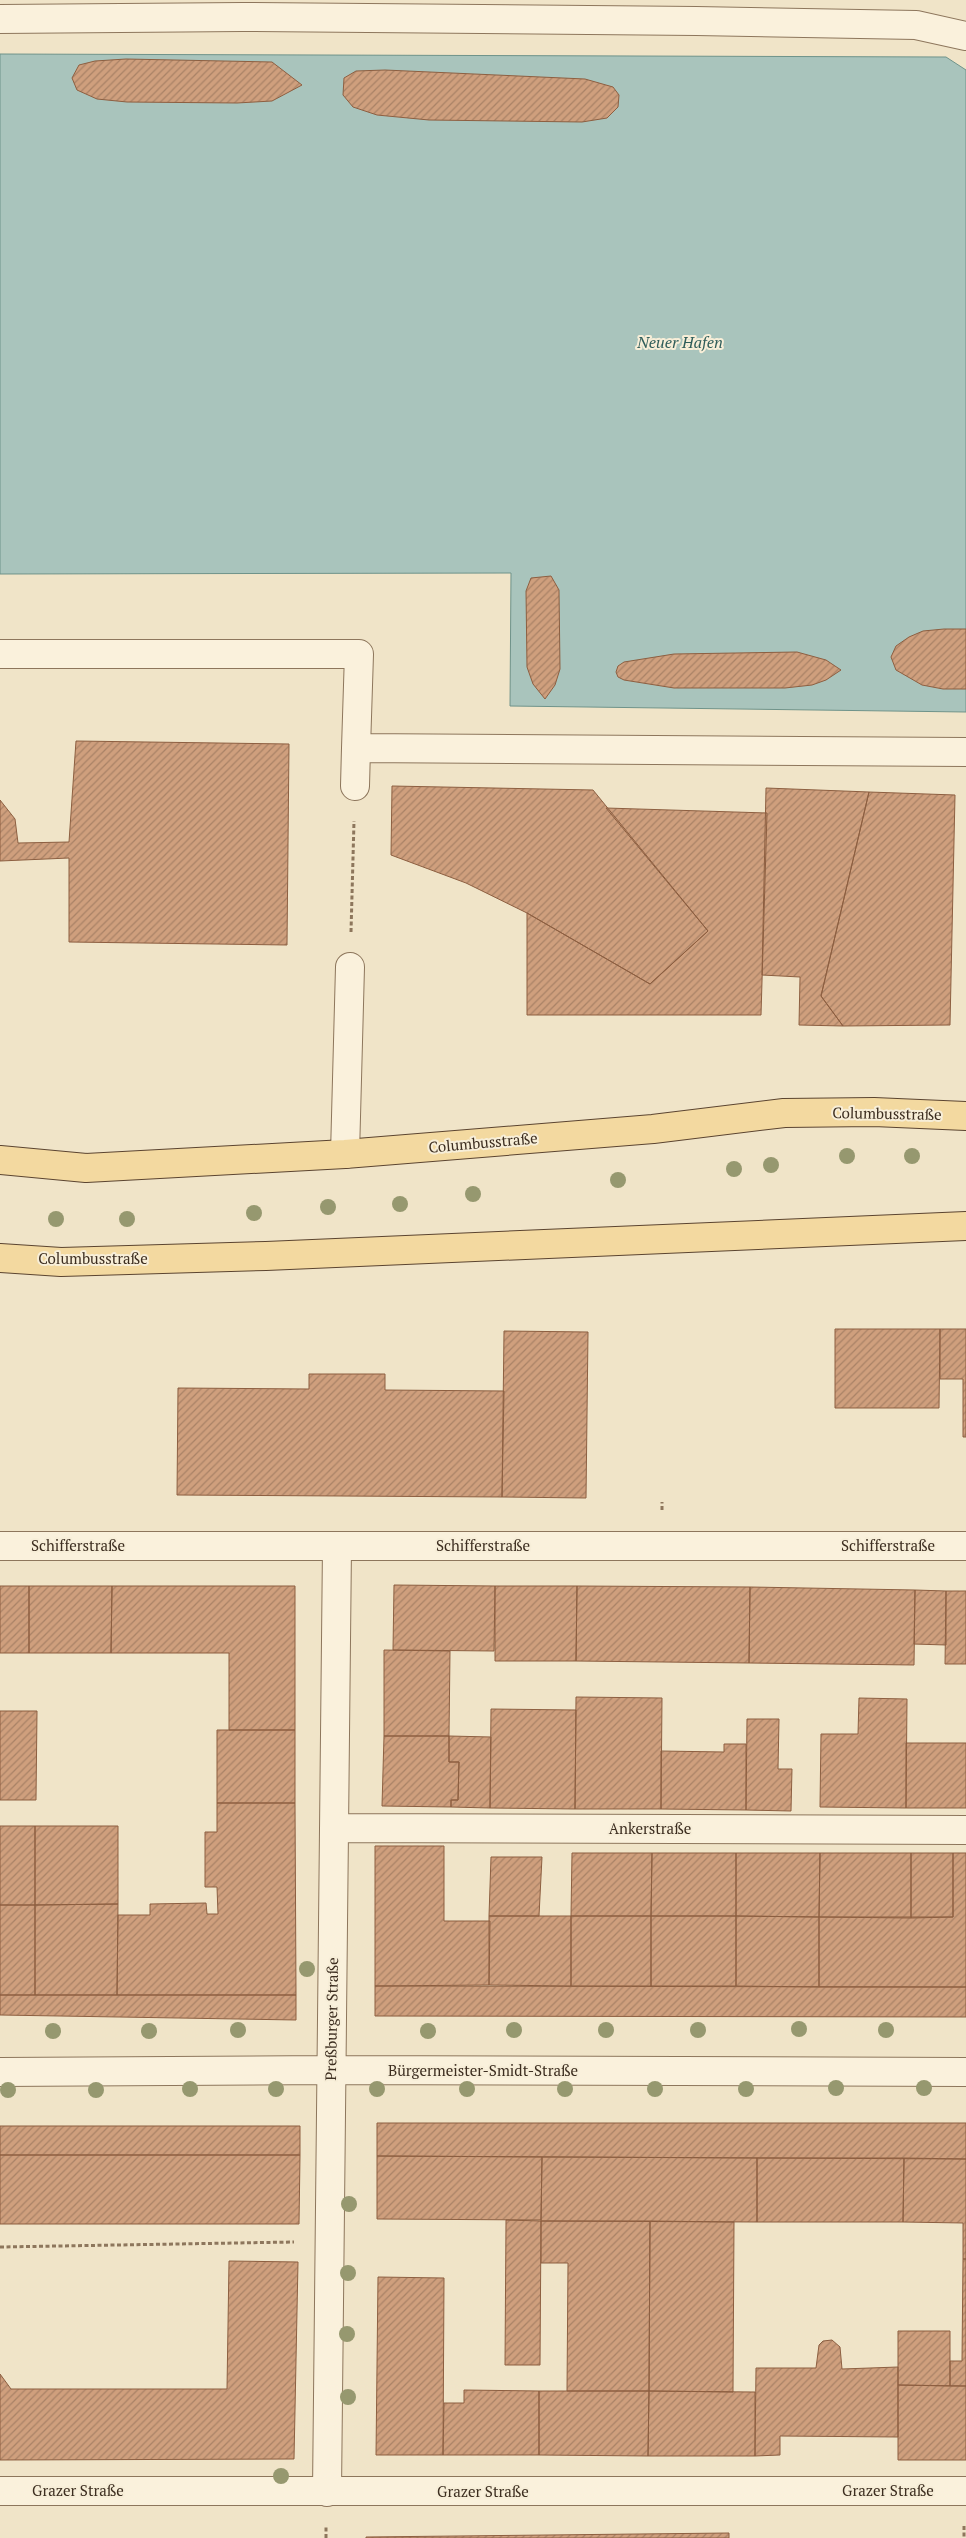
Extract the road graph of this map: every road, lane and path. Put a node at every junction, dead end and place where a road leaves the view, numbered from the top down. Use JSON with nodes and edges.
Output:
{"nodes":[{"id":1,"x":244,"y":8,"type":"edge"},
{"id":2,"x":698,"y":10,"type":"edge"},
{"id":3,"x":0,"y":19,"type":"edge"},
{"id":4,"x":966,"y":36,"type":"edge"},
{"id":5,"x":0,"y":654,"type":"edge"},
{"id":6,"x":356,"y":748,"type":"junction"},
{"id":7,"x":966,"y":752,"type":"edge"},
{"id":8,"x":355,"y":786,"type":"joint"},
{"id":9,"x":350,"y":967,"type":"joint"},
{"id":10,"x":966,"y":1116,"type":"edge"},
{"id":11,"x":345,"y":1154,"type":"junction"},
{"id":12,"x":0,"y":1160,"type":"edge"},
{"id":13,"x":966,"y":1226,"type":"edge"},
{"id":14,"x":0,"y":1258,"type":"edge"},
{"id":15,"x":0,"y":1546,"type":"edge"},
{"id":16,"x":337,"y":1546,"type":"junction"},
{"id":17,"x":966,"y":1546,"type":"edge"},
{"id":18,"x":334,"y":1828,"type":"junction"},
{"id":19,"x":966,"y":1830,"type":"edge"},
{"id":20,"x":331,"y":2070,"type":"junction"},
{"id":21,"x":0,"y":2072,"type":"edge"},
{"id":22,"x":966,"y":2072,"type":"edge"},
{"id":23,"x":330,"y":2242,"type":"junction"},
{"id":24,"x":0,"y":2247,"type":"edge"},
{"id":25,"x":0,"y":2491,"type":"edge"},
{"id":26,"x":966,"y":2491,"type":"edge"},
{"id":27,"x":327,"y":2492,"type":"junction"}],
"edges":[{"from":1,"to":2,"type":"street"},
{"from":1,"to":3,"type":"street"},
{"from":2,"to":4,"type":"street"},
{"from":5,"to":6,"type":"street"},
{"from":6,"to":7,"type":"street"},
{"from":6,"to":8,"type":"street"},
{"from":8,"to":9,"type":"path"},
{"from":9,"to":11,"type":"street"},
{"from":10,"to":11,"type":"main road","name":"Columbusstraße"},
{"from":11,"to":12,"type":"main road","name":"Columbusstraße"},
{"from":13,"to":14,"type":"main road","name":"Columbusstraße"},
{"from":15,"to":16,"type":"street","name":"Schifferstraße"},
{"from":16,"to":17,"type":"street","name":"Schifferstraße"},
{"from":16,"to":18,"type":"street","name":"Preßburger Straße"},
{"from":18,"to":19,"type":"street","name":"Ankerstraße"},
{"from":18,"to":20,"type":"street","name":"Preßburger Straße"},
{"from":20,"to":21,"type":"street","name":"Bürgermeister-Smidt-Straße"},
{"from":20,"to":22,"type":"street","name":"Bürgermeister-Smidt-Straße"},
{"from":20,"to":23,"type":"street","name":"Preßburger Straße"},
{"from":23,"to":24,"type":"path"},
{"from":23,"to":27,"type":"street","name":"Preßburger Straße"},
{"from":25,"to":27,"type":"street","name":"Grazer Straße"},
{"from":26,"to":27,"type":"street","name":"Grazer Straße"}]}
